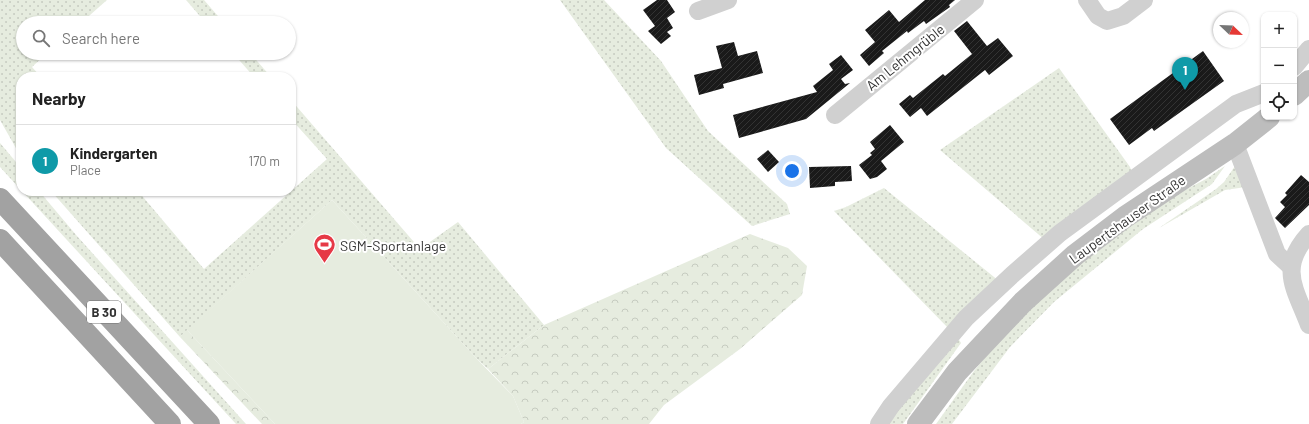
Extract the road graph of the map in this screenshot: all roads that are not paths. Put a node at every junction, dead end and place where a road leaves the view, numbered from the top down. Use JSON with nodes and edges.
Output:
{"nodes":[{"id":1,"x":728,"y":0,"type":"edge"},
{"id":2,"x":975,"y":0,"type":"edge"},
{"id":3,"x":1087,"y":0,"type":"edge"},
{"id":4,"x":1144,"y":0,"type":"edge"},
{"id":5,"x":698,"y":11,"type":"dead end"},
{"id":6,"x":1309,"y":49,"type":"edge"},
{"id":7,"x":1297,"y":63,"type":"edge"},
{"id":8,"x":1309,"y":81,"type":"edge"},
{"id":9,"x":1297,"y":93,"type":"edge"},
{"id":10,"x":1261,"y":94,"type":"edge"},
{"id":11,"x":835,"y":115,"type":"dead end"},
{"id":12,"x":1265,"y":120,"type":"edge"},
{"id":13,"x":1235,"y":144,"type":"junction"},
{"id":14,"x":0,"y":199,"type":"edge"},
{"id":15,"x":1309,"y":234,"type":"edge"},
{"id":16,"x":0,"y":240,"type":"edge"},
{"id":17,"x":1290,"y":266,"type":"junction"},
{"id":18,"x":1309,"y":324,"type":"edge"},
{"id":19,"x":170,"y":424,"type":"edge"},
{"id":20,"x":209,"y":424,"type":"edge"},
{"id":21,"x":880,"y":424,"type":"edge"},
{"id":22,"x":918,"y":424,"type":"edge"}],
"edges":[{"from":1,"to":5,"type":"street"},
{"from":2,"to":11,"type":"street","name":"Am Lehmgrüble"},
{"from":3,"to":4,"type":"street"},
{"from":6,"to":7,"type":"street"},
{"from":8,"to":9,"type":"main road"},
{"from":10,"to":21,"type":"street"},
{"from":12,"to":13,"type":"main road","name":"Laupertshauser Straße"},
{"from":13,"to":17,"type":"street"},
{"from":13,"to":22,"type":"main road","name":"Laupertshauser Straße"},
{"from":14,"to":20,"type":"highway","number":"B 30"},
{"from":15,"to":17,"type":"street"},
{"from":16,"to":19,"type":"highway","number":"B 30"},
{"from":17,"to":18,"type":"street"}]}
